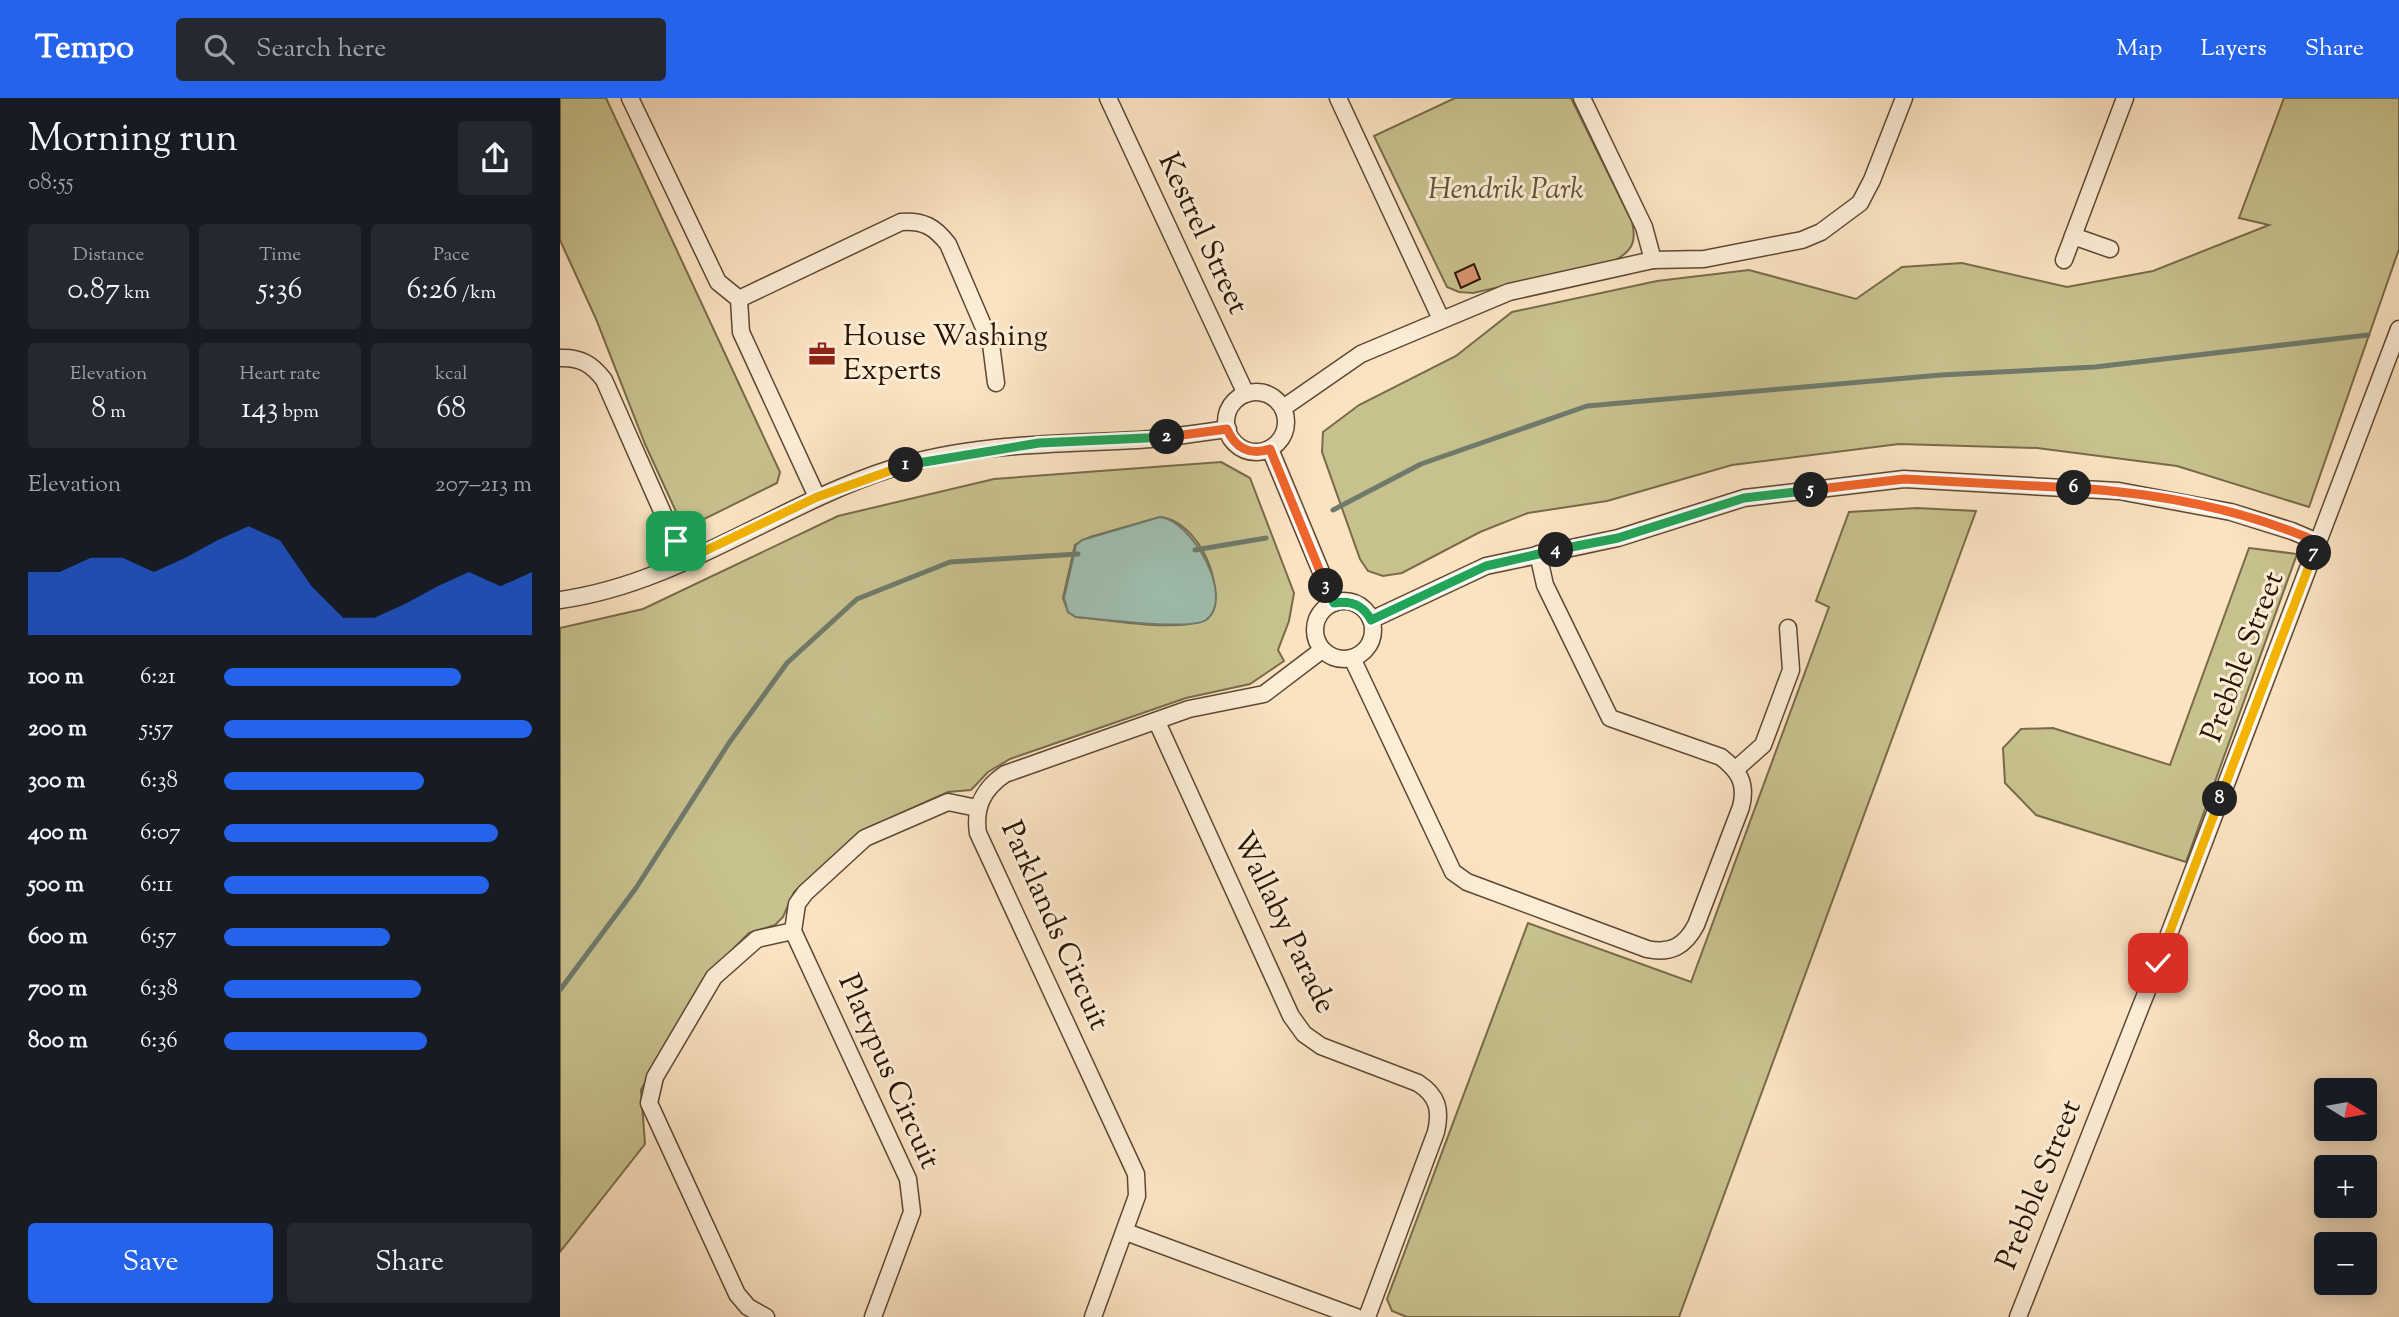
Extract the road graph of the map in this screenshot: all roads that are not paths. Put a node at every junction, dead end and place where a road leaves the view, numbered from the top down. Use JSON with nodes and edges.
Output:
{"nodes":[{"id":1,"x":630,"y":98,"type":"edge"},
{"id":2,"x":1108,"y":98,"type":"edge"},
{"id":3,"x":1338,"y":98,"type":"edge"},
{"id":4,"x":1582,"y":98,"type":"edge"},
{"id":5,"x":1904,"y":98,"type":"edge"},
{"id":6,"x":2125,"y":98,"type":"edge"},
{"id":7,"x":2073,"y":236,"type":"junction"},
{"id":8,"x":2110,"y":249,"type":"dead end"},
{"id":9,"x":1653,"y":260,"type":"junction"},
{"id":10,"x":2064,"y":260,"type":"dead end"},
{"id":11,"x":739,"y":299,"type":"junction"},
{"id":12,"x":1441,"y":319,"type":"junction"},
{"id":13,"x":2399,"y":329,"type":"edge"},
{"id":14,"x":560,"y":358,"type":"edge"},
{"id":15,"x":996,"y":383,"type":"dead end"},
{"id":16,"x":1246,"y":394,"type":"junction"},
{"id":17,"x":1283,"y":408,"type":"junction"},
{"id":18,"x":1227,"y":429,"type":"junction"},
{"id":19,"x":1270,"y":449,"type":"junction"},
{"id":20,"x":817,"y":497,"type":"junction"},
{"id":21,"x":2318,"y":542,"type":"junction"},
{"id":22,"x":1538,"y":554,"type":"junction"},
{"id":23,"x":684,"y":561,"type":"junction"},
{"id":24,"x":560,"y":600,"type":"edge"},
{"id":25,"x":1334,"y":603,"type":"junction"},
{"id":26,"x":1371,"y":620,"type":"junction"},
{"id":27,"x":1788,"y":628,"type":"dead end"},
{"id":28,"x":1322,"y":650,"type":"junction"},
{"id":29,"x":1352,"y":658,"type":"junction"},
{"id":30,"x":1157,"y":722,"type":"junction"},
{"id":31,"x":1736,"y":769,"type":"junction"},
{"id":32,"x":977,"y":808,"type":"junction"},
{"id":33,"x":793,"y":931,"type":"junction"},
{"id":34,"x":1126,"y":1232,"type":"junction"},
{"id":35,"x":766,"y":1317,"type":"edge"},
{"id":36,"x":873,"y":1317,"type":"edge"},
{"id":37,"x":1093,"y":1317,"type":"edge"},
{"id":38,"x":1356,"y":1317,"type":"edge"},
{"id":39,"x":1367,"y":1317,"type":"edge"},
{"id":40,"x":2018,"y":1317,"type":"edge"}],
"edges":[{"from":1,"to":11,"type":"street"},
{"from":2,"to":16,"type":"street","name":"Kestrel Street"},
{"from":3,"to":12,"type":"street"},
{"from":4,"to":9,"type":"street"},
{"from":5,"to":9,"type":"street"},
{"from":6,"to":7,"type":"street"},
{"from":7,"to":8,"type":"street"},
{"from":7,"to":10,"type":"street"},
{"from":9,"to":12,"type":"street"},
{"from":11,"to":15,"type":"street"},
{"from":11,"to":20,"type":"street"},
{"from":12,"to":17,"type":"street"},
{"from":13,"to":21,"type":"street","name":"Prebble Street"},
{"from":14,"to":23,"type":"street"},
{"from":16,"to":17,"type":"street"},
{"from":16,"to":18,"type":"street"},
{"from":17,"to":19,"type":"street"},
{"from":18,"to":19,"type":"street"},
{"from":18,"to":20,"type":"street"},
{"from":19,"to":25,"type":"street"},
{"from":20,"to":23,"type":"street"},
{"from":21,"to":22,"type":"street"},
{"from":21,"to":40,"type":"street","name":"Prebble Street"},
{"from":22,"to":26,"type":"street"},
{"from":22,"to":31,"type":"street"},
{"from":23,"to":24,"type":"street"},
{"from":25,"to":26,"type":"street"},
{"from":25,"to":28,"type":"street"},
{"from":26,"to":29,"type":"street"},
{"from":27,"to":31,"type":"street"},
{"from":28,"to":29,"type":"street"},
{"from":28,"to":30,"type":"street","name":"Parklands Circuit"},
{"from":29,"to":31,"type":"street"},
{"from":30,"to":32,"type":"street","name":"Parklands Circuit"},
{"from":30,"to":39,"type":"street","name":"Wallaby Parade"},
{"from":32,"to":33,"type":"street"},
{"from":32,"to":34,"type":"street","name":"Parklands Circuit"},
{"from":33,"to":35,"type":"street"},
{"from":33,"to":36,"type":"street","name":"Platypus Circuit"},
{"from":34,"to":37,"type":"street","name":"Parklands Circuit"},
{"from":34,"to":38,"type":"street"}]}
